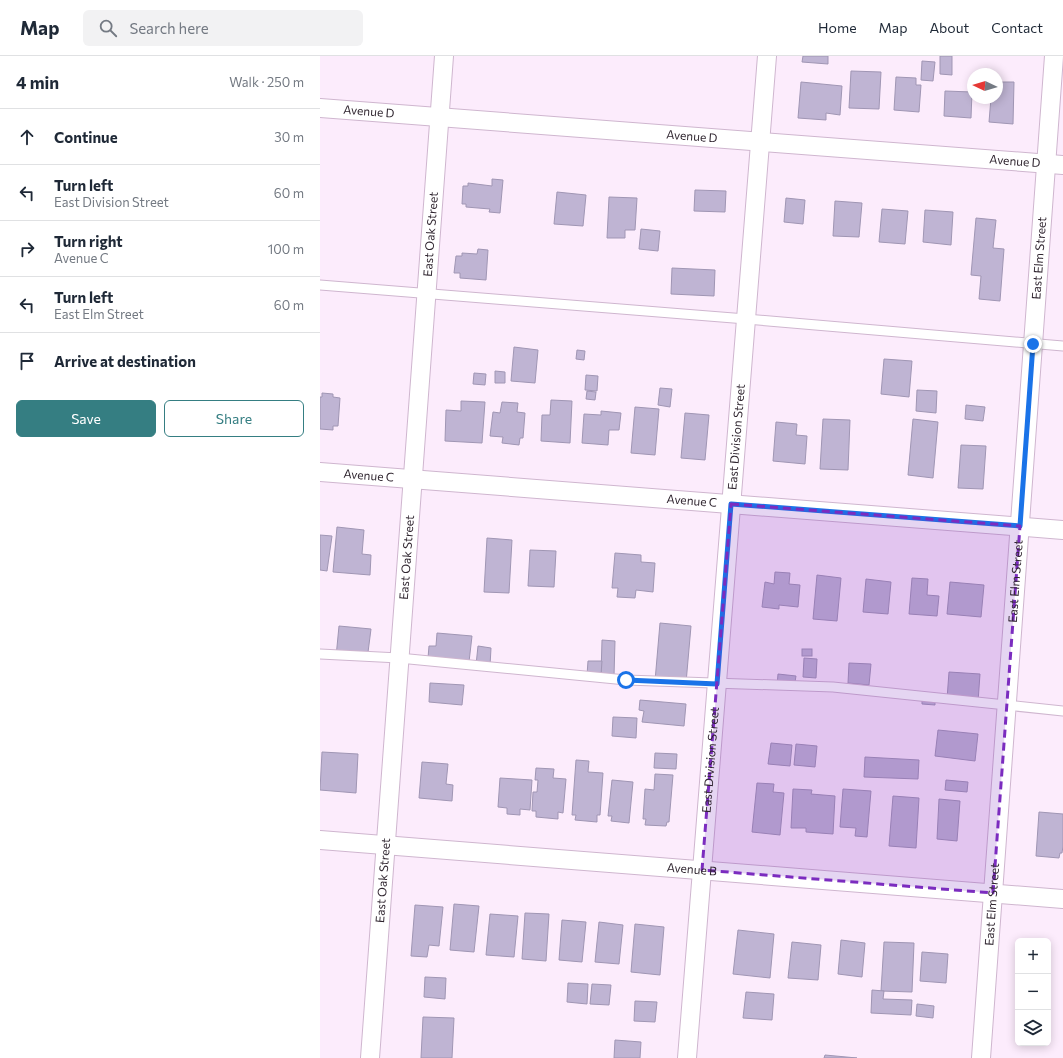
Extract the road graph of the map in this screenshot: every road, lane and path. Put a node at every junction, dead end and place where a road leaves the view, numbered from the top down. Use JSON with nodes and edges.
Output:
{"nodes":[{"id":1,"x":444,"y":56,"type":"edge"},
{"id":2,"x":767,"y":56,"type":"edge"},
{"id":3,"x":1054,"y":56,"type":"edge"},
{"id":4,"x":320,"y":108,"type":"edge"},
{"id":5,"x":439,"y":117,"type":"junction"},
{"id":6,"x":760,"y":142,"type":"junction"},
{"id":7,"x":1055,"y":165,"type":"edge"},
{"id":8,"x":320,"y":285,"type":"edge"},
{"id":9,"x":426,"y":294,"type":"junction"},
{"id":10,"x":746,"y":319,"type":"junction"},
{"id":11,"x":1033,"y":344,"type":"junction"},
{"id":12,"x":1063,"y":346,"type":"edge"},
{"id":13,"x":320,"y":472,"type":"edge"},
{"id":14,"x":413,"y":479,"type":"junction"},
{"id":15,"x":731,"y":504,"type":"junction"},
{"id":16,"x":1020,"y":526,"type":"junction"},
{"id":17,"x":1063,"y":530,"type":"edge"},
{"id":18,"x":320,"y":654,"type":"edge"},
{"id":19,"x":400,"y":658,"type":"junction"},
{"id":20,"x":717,"y":684,"type":"junction"},
{"id":21,"x":1006,"y":705,"type":"junction"},
{"id":22,"x":1063,"y":711,"type":"edge"},
{"id":23,"x":320,"y":840,"type":"edge"},
{"id":24,"x":386,"y":845,"type":"junction"},
{"id":25,"x":702,"y":870,"type":"junction"},
{"id":26,"x":993,"y":894,"type":"junction"},
{"id":27,"x":1063,"y":899,"type":"edge"},
{"id":28,"x":370,"y":1058,"type":"edge"},
{"id":29,"x":687,"y":1058,"type":"edge"},
{"id":30,"x":981,"y":1058,"type":"edge"}],
"edges":[{"from":1,"to":5,"type":"street","name":"East Oak Street"},
{"from":2,"to":6,"type":"street","name":"East Division Street"},
{"from":3,"to":7,"type":"street","name":"East Elm Street"},
{"from":4,"to":5,"type":"street","name":"Avenue D"},
{"from":5,"to":6,"type":"street","name":"Avenue D"},
{"from":5,"to":9,"type":"street","name":"East Oak Street"},
{"from":6,"to":7,"type":"street","name":"Avenue D"},
{"from":6,"to":10,"type":"street","name":"East Division Street"},
{"from":7,"to":11,"type":"street","name":"East Elm Street"},
{"from":8,"to":9,"type":"lane"},
{"from":9,"to":10,"type":"lane"},
{"from":9,"to":14,"type":"street","name":"East Oak Street"},
{"from":10,"to":11,"type":"lane"},
{"from":10,"to":15,"type":"street","name":"East Division Street"},
{"from":11,"to":12,"type":"lane"},
{"from":11,"to":16,"type":"street","name":"East Elm Street"},
{"from":13,"to":14,"type":"street","name":"Avenue C"},
{"from":14,"to":15,"type":"street","name":"Avenue C"},
{"from":14,"to":19,"type":"street","name":"East Oak Street"},
{"from":15,"to":16,"type":"street","name":"Avenue C"},
{"from":15,"to":20,"type":"street","name":"East Division Street"},
{"from":16,"to":17,"type":"street","name":"Avenue C"},
{"from":16,"to":21,"type":"street","name":"East Elm Street"},
{"from":18,"to":19,"type":"lane"},
{"from":19,"to":20,"type":"lane"},
{"from":19,"to":24,"type":"street","name":"East Oak Street"},
{"from":20,"to":21,"type":"lane"},
{"from":20,"to":25,"type":"street","name":"East Division Street"},
{"from":21,"to":22,"type":"lane"},
{"from":21,"to":26,"type":"street","name":"East Elm Street"},
{"from":23,"to":24,"type":"street","name":"Avenue B"},
{"from":24,"to":25,"type":"street","name":"Avenue B"},
{"from":24,"to":28,"type":"street","name":"East Oak Street"},
{"from":25,"to":26,"type":"street","name":"Avenue B"},
{"from":25,"to":29,"type":"street","name":"East Division Street"},
{"from":26,"to":27,"type":"street","name":"Avenue B"},
{"from":26,"to":30,"type":"street","name":"East Elm Street"}]}
